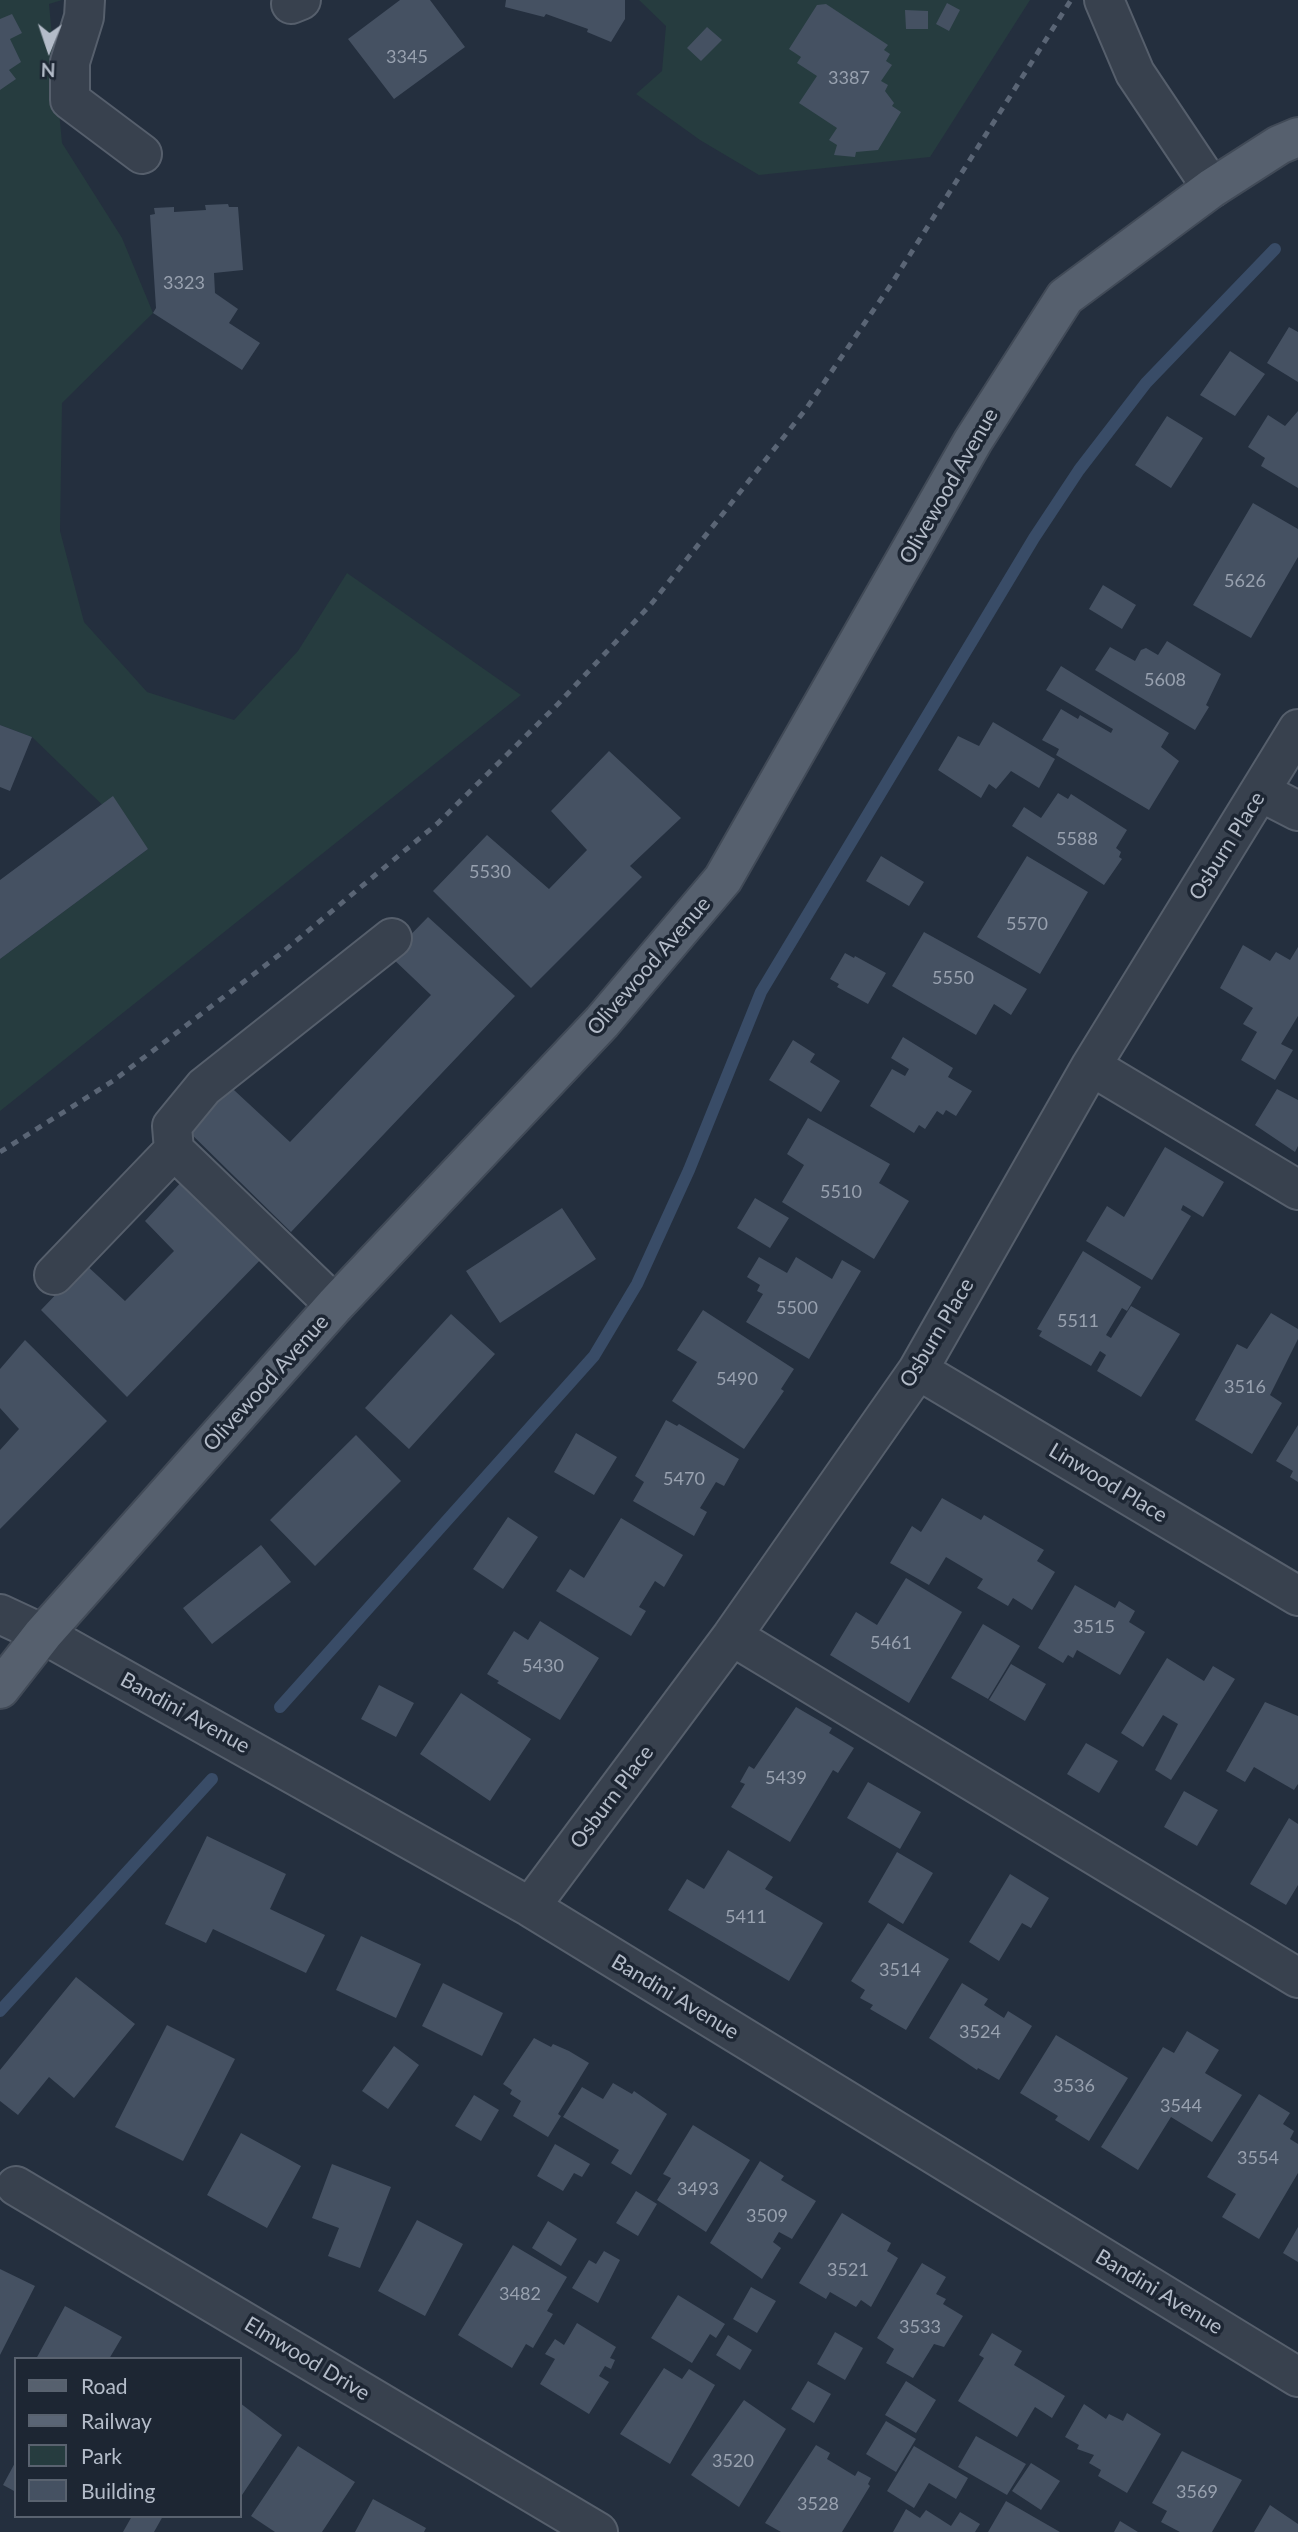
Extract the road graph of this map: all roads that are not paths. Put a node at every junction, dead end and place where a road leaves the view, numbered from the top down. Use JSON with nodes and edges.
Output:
{"nodes":[{"id":1,"x":85,"y":0,"type":"edge"},
{"id":2,"x":1104,"y":0,"type":"edge"},
{"id":3,"x":1298,"y":137,"type":"edge"},
{"id":4,"x":142,"y":154,"type":"dead end"},
{"id":5,"x":1212,"y":188,"type":"junction"},
{"id":6,"x":1298,"y":729,"type":"edge"},
{"id":7,"x":1261,"y":792,"type":"junction"},
{"id":8,"x":1298,"y":811,"type":"edge"},
{"id":9,"x":392,"y":938,"type":"dead end"},
{"id":10,"x":1091,"y":1066,"type":"junction"},
{"id":11,"x":174,"y":1150,"type":"junction"},
{"id":12,"x":1298,"y":1191,"type":"edge"},
{"id":13,"x":54,"y":1275,"type":"dead end"},
{"id":14,"x":335,"y":1305,"type":"junction"},
{"id":15,"x":918,"y":1370,"type":"junction"},
{"id":16,"x":1298,"y":1596,"type":"edge"},
{"id":17,"x":0,"y":1614,"type":"edge"},
{"id":18,"x":43,"y":1634,"type":"junction"},
{"id":19,"x":732,"y":1636,"type":"junction"},
{"id":20,"x":0,"y":1689,"type":"edge"},
{"id":21,"x":530,"y":1907,"type":"junction"},
{"id":22,"x":1298,"y":1978,"type":"edge"},
{"id":23,"x":16,"y":2186,"type":"dead end"},
{"id":24,"x":1298,"y":2377,"type":"edge"},
{"id":25,"x":598,"y":2532,"type":"edge"}],
"edges":[{"from":1,"to":4,"type":"street"},
{"from":2,"to":5,"type":"street"},
{"from":3,"to":5,"type":"main road","name":"Olivewood Avenue"},
{"from":5,"to":14,"type":"main road","name":"Olivewood Avenue"},
{"from":6,"to":7,"type":"street","name":"Osburn Place"},
{"from":7,"to":8,"type":"street"},
{"from":7,"to":10,"type":"street","name":"Osburn Place"},
{"from":9,"to":11,"type":"street"},
{"from":10,"to":12,"type":"street"},
{"from":10,"to":15,"type":"street","name":"Osburn Place"},
{"from":11,"to":13,"type":"street"},
{"from":11,"to":14,"type":"street"},
{"from":14,"to":18,"type":"main road","name":"Olivewood Avenue"},
{"from":15,"to":16,"type":"street","name":"Linwood Place"},
{"from":15,"to":19,"type":"street","name":"Osburn Place"},
{"from":17,"to":18,"type":"street","name":"Bandini Avenue"},
{"from":18,"to":20,"type":"main road","name":"Olivewood Avenue"},
{"from":18,"to":21,"type":"street","name":"Bandini Avenue"},
{"from":19,"to":21,"type":"street","name":"Osburn Place"},
{"from":19,"to":22,"type":"street"},
{"from":21,"to":24,"type":"street","name":"Bandini Avenue"},
{"from":23,"to":25,"type":"street","name":"Elmwood Drive"}]}
